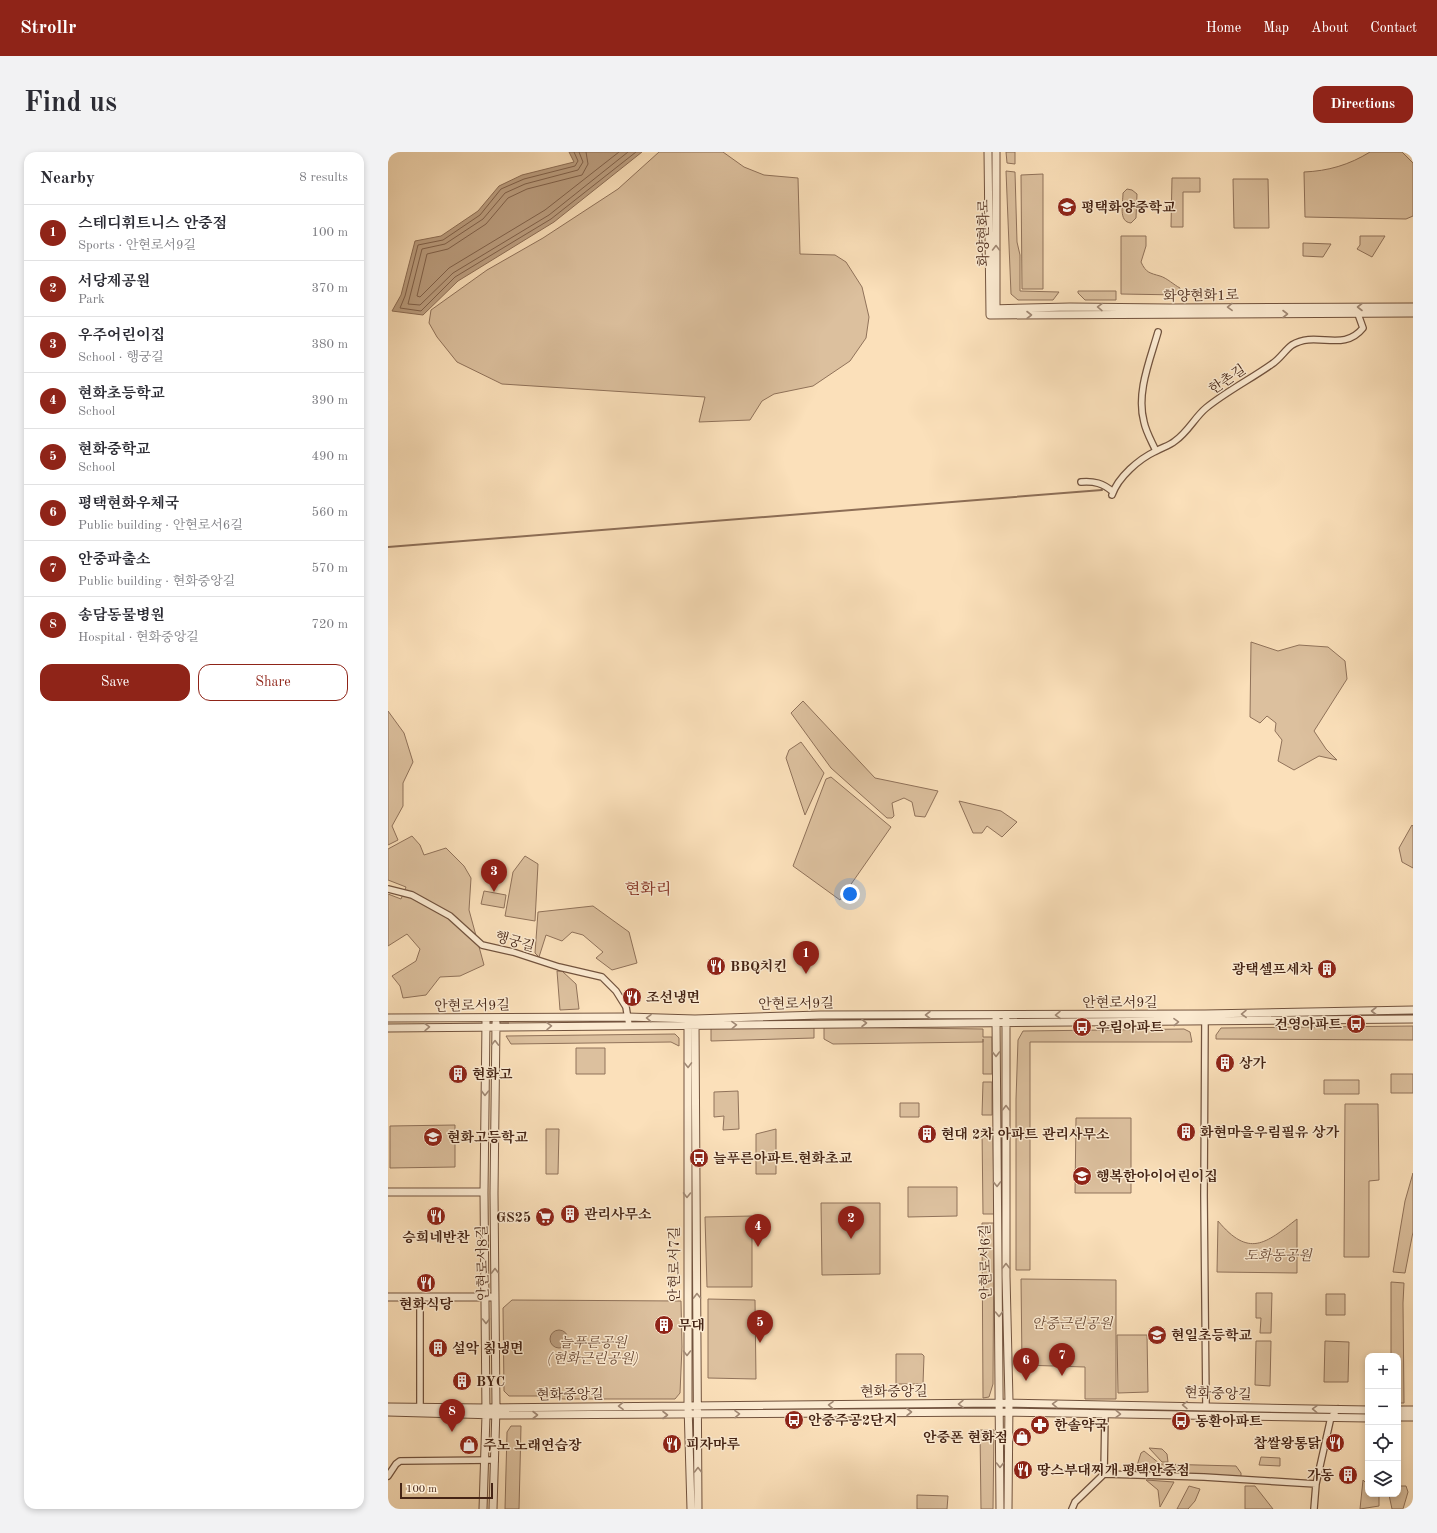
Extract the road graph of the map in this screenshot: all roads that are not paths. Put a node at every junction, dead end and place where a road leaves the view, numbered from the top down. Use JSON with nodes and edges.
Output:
{"nodes":[{"id":1,"x":988,"y":152,"type":"edge"},
{"id":2,"x":996,"y":152,"type":"edge"},
{"id":3,"x":1413,"y":307,"type":"edge"},
{"id":4,"x":993,"y":312,"type":"junction"},
{"id":5,"x":1358,"y":314,"type":"junction"},
{"id":6,"x":1413,"y":314,"type":"edge"},
{"id":7,"x":1158,"y":332,"type":"dead end"},
{"id":8,"x":1156,"y":451,"type":"junction"},
{"id":9,"x":1080,"y":482,"type":"dead end"},
{"id":10,"x":388,"y":889,"type":"edge"},
{"id":11,"x":1413,"y":1010,"type":"edge"},
{"id":12,"x":996,"y":1015,"type":"junction"},
{"id":13,"x":1006,"y":1015,"type":"junction"},
{"id":14,"x":496,"y":1017,"type":"junction"},
{"id":15,"x":627,"y":1017,"type":"junction"},
{"id":16,"x":388,"y":1018,"type":"edge"},
{"id":17,"x":486,"y":1018,"type":"junction"},
{"id":18,"x":1205,"y":1018,"type":"junction"},
{"id":19,"x":1413,"y":1019,"type":"edge"},
{"id":20,"x":691,"y":1022,"type":"junction"},
{"id":21,"x":1006,"y":1023,"type":"junction"},
{"id":22,"x":996,"y":1024,"type":"junction"},
{"id":23,"x":629,"y":1025,"type":"junction"},
{"id":24,"x":486,"y":1026,"type":"junction"},
{"id":25,"x":496,"y":1026,"type":"junction"},
{"id":26,"x":388,"y":1028,"type":"edge"},
{"id":27,"x":388,"y":1192,"type":"edge"},
{"id":28,"x":484,"y":1192,"type":"junction"},
{"id":29,"x":496,"y":1296,"type":"junction"},
{"id":30,"x":388,"y":1297,"type":"edge"},
{"id":31,"x":420,"y":1297,"type":"junction"},
{"id":32,"x":486,"y":1297,"type":"junction"},
{"id":33,"x":1000,"y":1403,"type":"junction"},
{"id":34,"x":1009,"y":1403,"type":"junction"},
{"id":35,"x":688,"y":1405,"type":"junction"},
{"id":36,"x":698,"y":1405,"type":"junction"},
{"id":37,"x":1206,"y":1406,"type":"junction"},
{"id":38,"x":388,"y":1407,"type":"edge"},
{"id":39,"x":1338,"y":1409,"type":"junction"},
{"id":40,"x":420,"y":1410,"type":"junction"},
{"id":41,"x":1365,"y":1410,"type":"edge"},
{"id":42,"x":1401,"y":1410,"type":"edge"},
{"id":43,"x":1413,"y":1410,"type":"edge"},
{"id":44,"x":388,"y":1412,"type":"edge"},
{"id":45,"x":486,"y":1412,"type":"junction"},
{"id":46,"x":496,"y":1412,"type":"junction"},
{"id":47,"x":1000,"y":1412,"type":"junction"},
{"id":48,"x":1009,"y":1412,"type":"junction"},
{"id":49,"x":1105,"y":1414,"type":"junction"},
{"id":50,"x":688,"y":1415,"type":"junction"},
{"id":51,"x":698,"y":1415,"type":"junction"},
{"id":52,"x":1207,"y":1415,"type":"junction"},
{"id":53,"x":1331,"y":1417,"type":"junction"},
{"id":54,"x":1413,"y":1417,"type":"edge"},
{"id":55,"x":1365,"y":1418,"type":"edge"},
{"id":56,"x":1401,"y":1418,"type":"edge"},
{"id":57,"x":486,"y":1460,"type":"junction"},
{"id":58,"x":495,"y":1460,"type":"junction"},
{"id":59,"x":1104,"y":1474,"type":"junction"},
{"id":60,"x":388,"y":1476,"type":"edge"},
{"id":61,"x":1316,"y":1484,"type":"junction"},
{"id":62,"x":483,"y":1509,"type":"edge"},
{"id":63,"x":493,"y":1509,"type":"edge"},
{"id":64,"x":691,"y":1509,"type":"edge"},
{"id":65,"x":698,"y":1509,"type":"edge"},
{"id":66,"x":1000,"y":1509,"type":"edge"},
{"id":67,"x":1008,"y":1509,"type":"edge"},
{"id":68,"x":1072,"y":1509,"type":"edge"},
{"id":69,"x":1314,"y":1509,"type":"edge"}],
"edges":[{"from":1,"to":4,"type":"street"},
{"from":4,"to":2,"type":"street","name":"화양현화로","one_way":true},
{"from":3,"to":4,"type":"street","name":"화양현화1로","one_way":true},
{"from":4,"to":5,"type":"street","name":"화양현화1로","one_way":true},
{"from":5,"to":6,"type":"street","name":"화양현화1로"},
{"from":5,"to":8,"type":"street","name":"한촌길"},
{"from":7,"to":8,"type":"street"},
{"from":8,"to":9,"type":"street","name":"한촌길"},
{"from":10,"to":15,"type":"street","name":"행궁길"},
{"from":11,"to":18,"type":"street","name":"안현로서9길","one_way":true},
{"from":12,"to":13,"type":"street","name":"안현로서9길"},
{"from":12,"to":20,"type":"street","name":"안현로서9길","one_way":true},
{"from":12,"to":22,"type":"street","name":"안현로서6길"},
{"from":18,"to":13,"type":"street","name":"안현로서9길","one_way":true},
{"from":13,"to":21,"type":"street","name":"안현로서6길"},
{"from":14,"to":15,"type":"street","name":"안현로서9길"},
{"from":14,"to":17,"type":"street","name":"안현로서9길"},
{"from":14,"to":25,"type":"street","name":"안현로서8길"},
{"from":20,"to":15,"type":"street","name":"안현로서9길","one_way":true},
{"from":15,"to":23,"type":"street","name":"행궁길"},
{"from":16,"to":17,"type":"street","name":"안현로서9길"},
{"from":17,"to":24,"type":"street","name":"안현로서8길"},
{"from":18,"to":19,"type":"street"},
{"from":21,"to":18,"type":"street","one_way":true},
{"from":18,"to":37,"type":"street"},
{"from":20,"to":22,"type":"street","one_way":true},
{"from":20,"to":23,"type":"street"},
{"from":20,"to":35,"type":"street","name":"안현로서7길","one_way":true},
{"from":36,"to":20,"type":"street","name":"안현로서7길","one_way":true},
{"from":21,"to":22,"type":"street"},
{"from":34,"to":21,"type":"street","name":"안현로서6길","one_way":true},
{"from":22,"to":33,"type":"street","name":"안현로서6길","one_way":true},
{"from":25,"to":23,"type":"street","one_way":true},
{"from":24,"to":25,"type":"street"},
{"from":26,"to":24,"type":"street","one_way":true},
{"from":24,"to":28,"type":"street","name":"안현로서8길","one_way":true},
{"from":29,"to":25,"type":"street","name":"안현로서8길","one_way":true},
{"from":27,"to":28,"type":"street"},
{"from":28,"to":32,"type":"street","name":"안현로서8길"},
{"from":29,"to":32,"type":"street"},
{"from":29,"to":46,"type":"street","name":"안현로서8길"},
{"from":30,"to":31,"type":"street"},
{"from":31,"to":32,"type":"street"},
{"from":31,"to":40,"type":"street"},
{"from":32,"to":45,"type":"street","name":"안현로서8길","one_way":true},
{"from":33,"to":34,"type":"street","name":"현화중앙길"},
{"from":33,"to":36,"type":"street","name":"현화중앙길","one_way":true},
{"from":33,"to":47,"type":"street","name":"안현로서6길"},
{"from":37,"to":34,"type":"street","name":"현화중앙길","one_way":true},
{"from":34,"to":48,"type":"street","name":"안현로서6길"},
{"from":35,"to":36,"type":"street","name":"현화중앙길"},
{"from":35,"to":46,"type":"street","name":"현화중앙길","one_way":true},
{"from":35,"to":50,"type":"street","name":"안현로서7길"},
{"from":36,"to":51,"type":"street","name":"안현로서7길"},
{"from":39,"to":37,"type":"street","name":"현화중앙길","one_way":true},
{"from":37,"to":52,"type":"street"},
{"from":38,"to":40,"type":"street","name":"현화중앙길"},
{"from":39,"to":41,"type":"street","name":"현화중앙길"},
{"from":39,"to":53,"type":"street"},
{"from":40,"to":44,"type":"street"},
{"from":40,"to":45,"type":"street","name":"현화중앙길"},
{"from":42,"to":43,"type":"street"},
{"from":45,"to":46,"type":"street","name":"현화중앙길"},
{"from":45,"to":57,"type":"street","name":"안현로서8길"},
{"from":46,"to":50,"type":"street","one_way":true},
{"from":46,"to":58,"type":"street","name":"안현로서8길"},
{"from":47,"to":48,"type":"street"},
{"from":51,"to":47,"type":"street","one_way":true},
{"from":47,"to":66,"type":"street","name":"안현로서6길","one_way":true},
{"from":48,"to":49,"type":"street"},
{"from":48,"to":67,"type":"street","name":"안현로서6길"},
{"from":49,"to":52,"type":"street","one_way":true},
{"from":49,"to":59,"type":"street"},
{"from":50,"to":51,"type":"street"},
{"from":50,"to":64,"type":"street","name":"안현로서7길"},
{"from":65,"to":51,"type":"street","name":"안현로서7길","one_way":true},
{"from":52,"to":53,"type":"street"},
{"from":53,"to":55,"type":"street"},
{"from":53,"to":61,"type":"street"},
{"from":54,"to":56,"type":"street"},
{"from":57,"to":58,"type":"street"},
{"from":57,"to":60,"type":"street"},
{"from":57,"to":62,"type":"street","name":"안현로서8길"},
{"from":58,"to":63,"type":"street","name":"안현로서8길"},
{"from":59,"to":61,"type":"street"},
{"from":59,"to":68,"type":"street"},
{"from":61,"to":69,"type":"street"}]}
